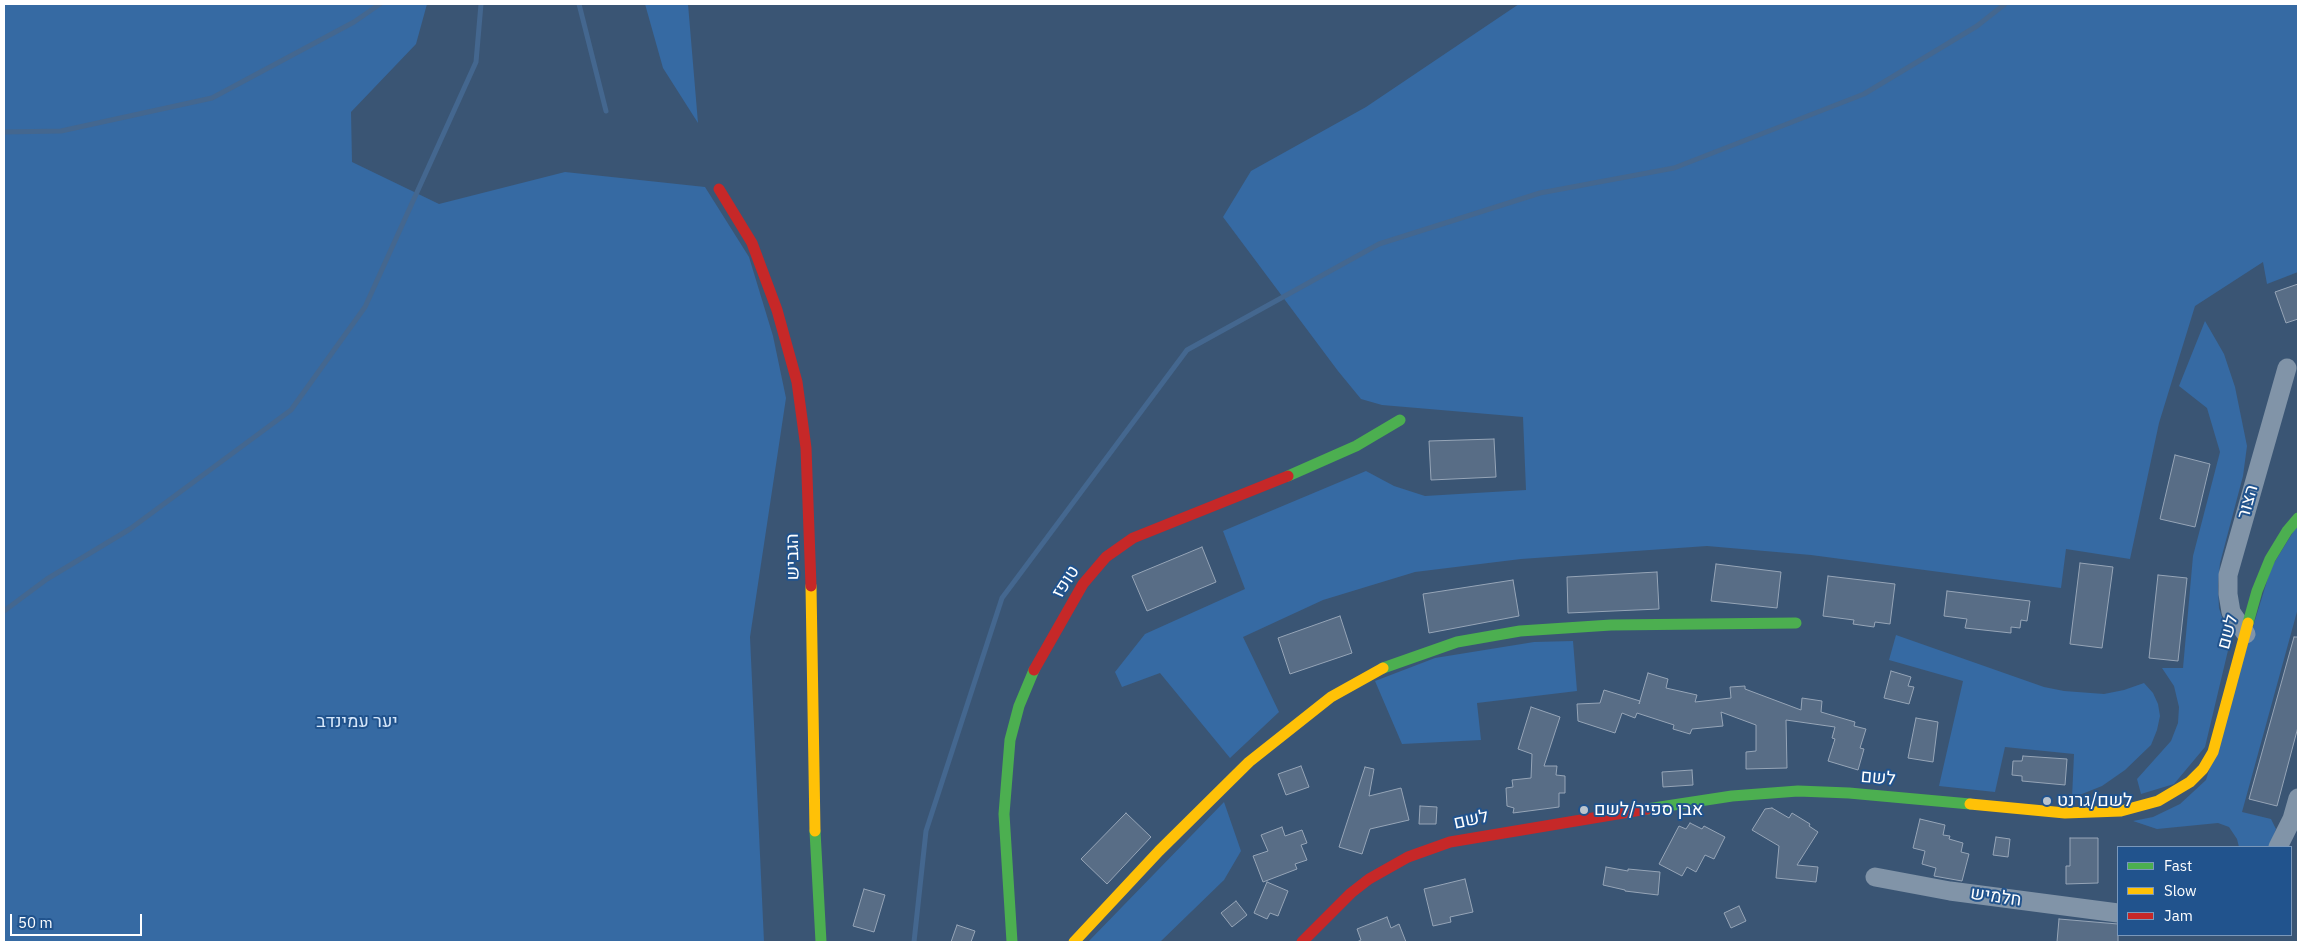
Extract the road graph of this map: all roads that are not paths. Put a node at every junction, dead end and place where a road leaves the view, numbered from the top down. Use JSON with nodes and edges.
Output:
{"nodes":[{"id":1,"x":719,"y":188,"type":"dead end"},
{"id":2,"x":2287,"y":368,"type":"dead end"},
{"id":3,"x":1400,"y":420,"type":"dead end"},
{"id":4,"x":2298,"y":518,"type":"edge"},
{"id":5,"x":1796,"y":623,"type":"dead end"},
{"id":6,"x":2246,"y":634,"type":"junction"},
{"id":7,"x":2298,"y":798,"type":"edge"},
{"id":8,"x":2278,"y":846,"type":"edge"},
{"id":9,"x":1875,"y":877,"type":"dead end"},
{"id":10,"x":2117,"y":913,"type":"edge"},
{"id":11,"x":822,"y":942,"type":"edge"},
{"id":12,"x":1012,"y":942,"type":"edge"},
{"id":13,"x":1074,"y":942,"type":"edge"},
{"id":14,"x":1302,"y":942,"type":"edge"}],
"edges":[{"from":1,"to":11,"type":"street","name":"הגביש"},
{"from":2,"to":6,"type":"street","name":"הצור"},
{"from":3,"to":12,"type":"street","name":"טופז"},
{"from":4,"to":6,"type":"street","name":"לשם"},
{"from":5,"to":13,"type":"street"},
{"from":6,"to":14,"type":"street","name":"לשם"},
{"from":7,"to":8,"type":"street"},
{"from":9,"to":10,"type":"street","name":"חלמיש"}]}
